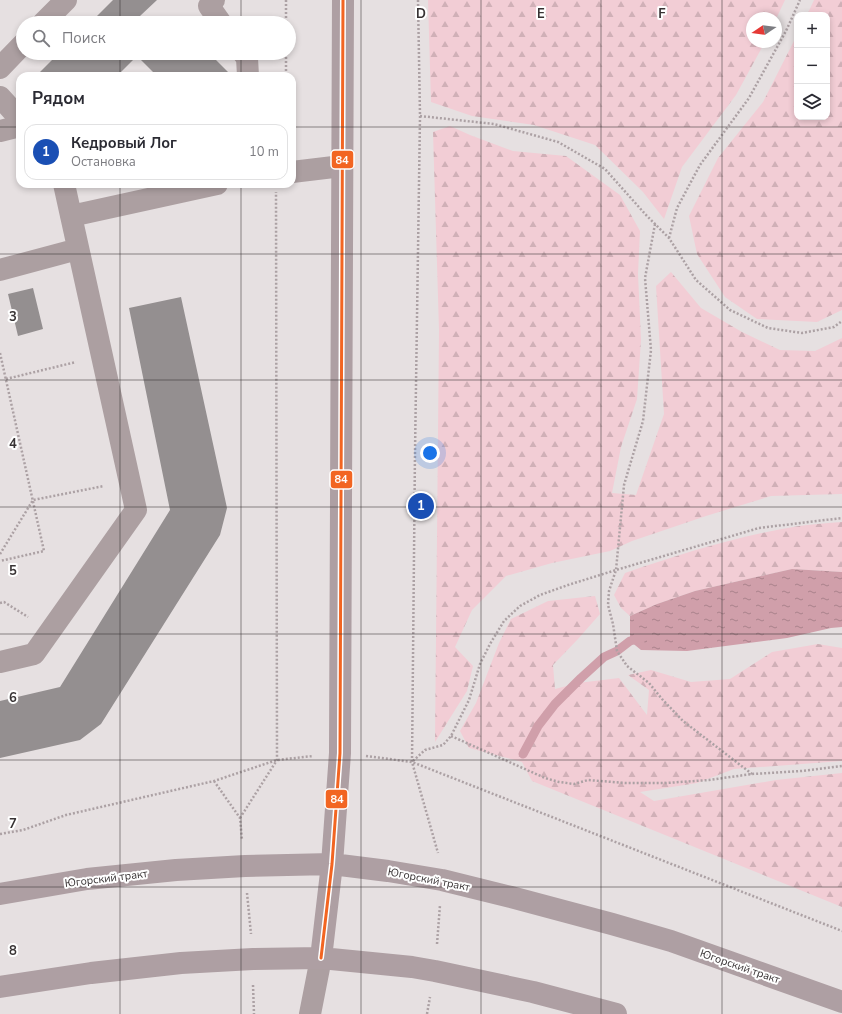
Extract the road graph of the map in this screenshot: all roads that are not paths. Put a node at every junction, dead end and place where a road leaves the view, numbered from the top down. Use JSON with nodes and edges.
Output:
{"nodes":[{"id":1,"x":66,"y":0,"type":"edge"},
{"id":2,"x":214,"y":0,"type":"edge"},
{"id":3,"x":343,"y":0,"type":"edge"},
{"id":4,"x":50,"y":16,"type":"edge"},
{"id":5,"x":216,"y":16,"type":"edge"},
{"id":6,"x":16,"y":51,"type":"edge"},
{"id":7,"x":247,"y":60,"type":"edge"},
{"id":8,"x":0,"y":68,"type":"edge"},
{"id":9,"x":248,"y":72,"type":"edge"},
{"id":10,"x":0,"y":97,"type":"edge"},
{"id":11,"x":16,"y":115,"type":"edge"},
{"id":12,"x":16,"y":127,"type":"edge"},
{"id":13,"x":0,"y":131,"type":"edge"},
{"id":14,"x":342,"y":166,"type":"junction"},
{"id":15,"x":296,"y":172,"type":"edge"},
{"id":16,"x":65,"y":188,"type":"edge"},
{"id":17,"x":199,"y":188,"type":"edge"},
{"id":18,"x":71,"y":216,"type":"junction"},
{"id":19,"x":78,"y":249,"type":"junction"},
{"id":20,"x":0,"y":270,"type":"edge"},
{"id":21,"x":0,"y":662,"type":"edge"},
{"id":22,"x":332,"y":864,"type":"junction"},
{"id":23,"x":0,"y":894,"type":"edge"},
{"id":24,"x":322,"y":958,"type":"junction"},
{"id":25,"x":0,"y":987,"type":"edge"},
{"id":26,"x":842,"y":1002,"type":"edge"},
{"id":27,"x":310,"y":1014,"type":"edge"},
{"id":28,"x":616,"y":1014,"type":"edge"}],
"edges":[{"from":1,"to":4,"type":"lane"},
{"from":2,"to":5,"type":"lane"},
{"from":3,"to":14,"type":"main road"},
{"from":6,"to":8,"type":"lane"},
{"from":7,"to":9,"type":"lane"},
{"from":10,"to":11,"type":"lane"},
{"from":12,"to":13,"type":"lane"},
{"from":14,"to":15,"type":"lane"},
{"from":14,"to":22,"type":"main road"},
{"from":16,"to":18,"type":"lane"},
{"from":17,"to":18,"type":"lane"},
{"from":18,"to":19,"type":"lane"},
{"from":19,"to":20,"type":"lane"},
{"from":19,"to":21,"type":"lane"},
{"from":22,"to":23,"type":"main road","name":"Югорский тракт"},
{"from":22,"to":24,"type":"main road"},
{"from":22,"to":26,"type":"main road","name":"Югорский тракт"},
{"from":24,"to":25,"type":"main road"},
{"from":24,"to":27,"type":"lane"},
{"from":24,"to":28,"type":"main road"}]}
